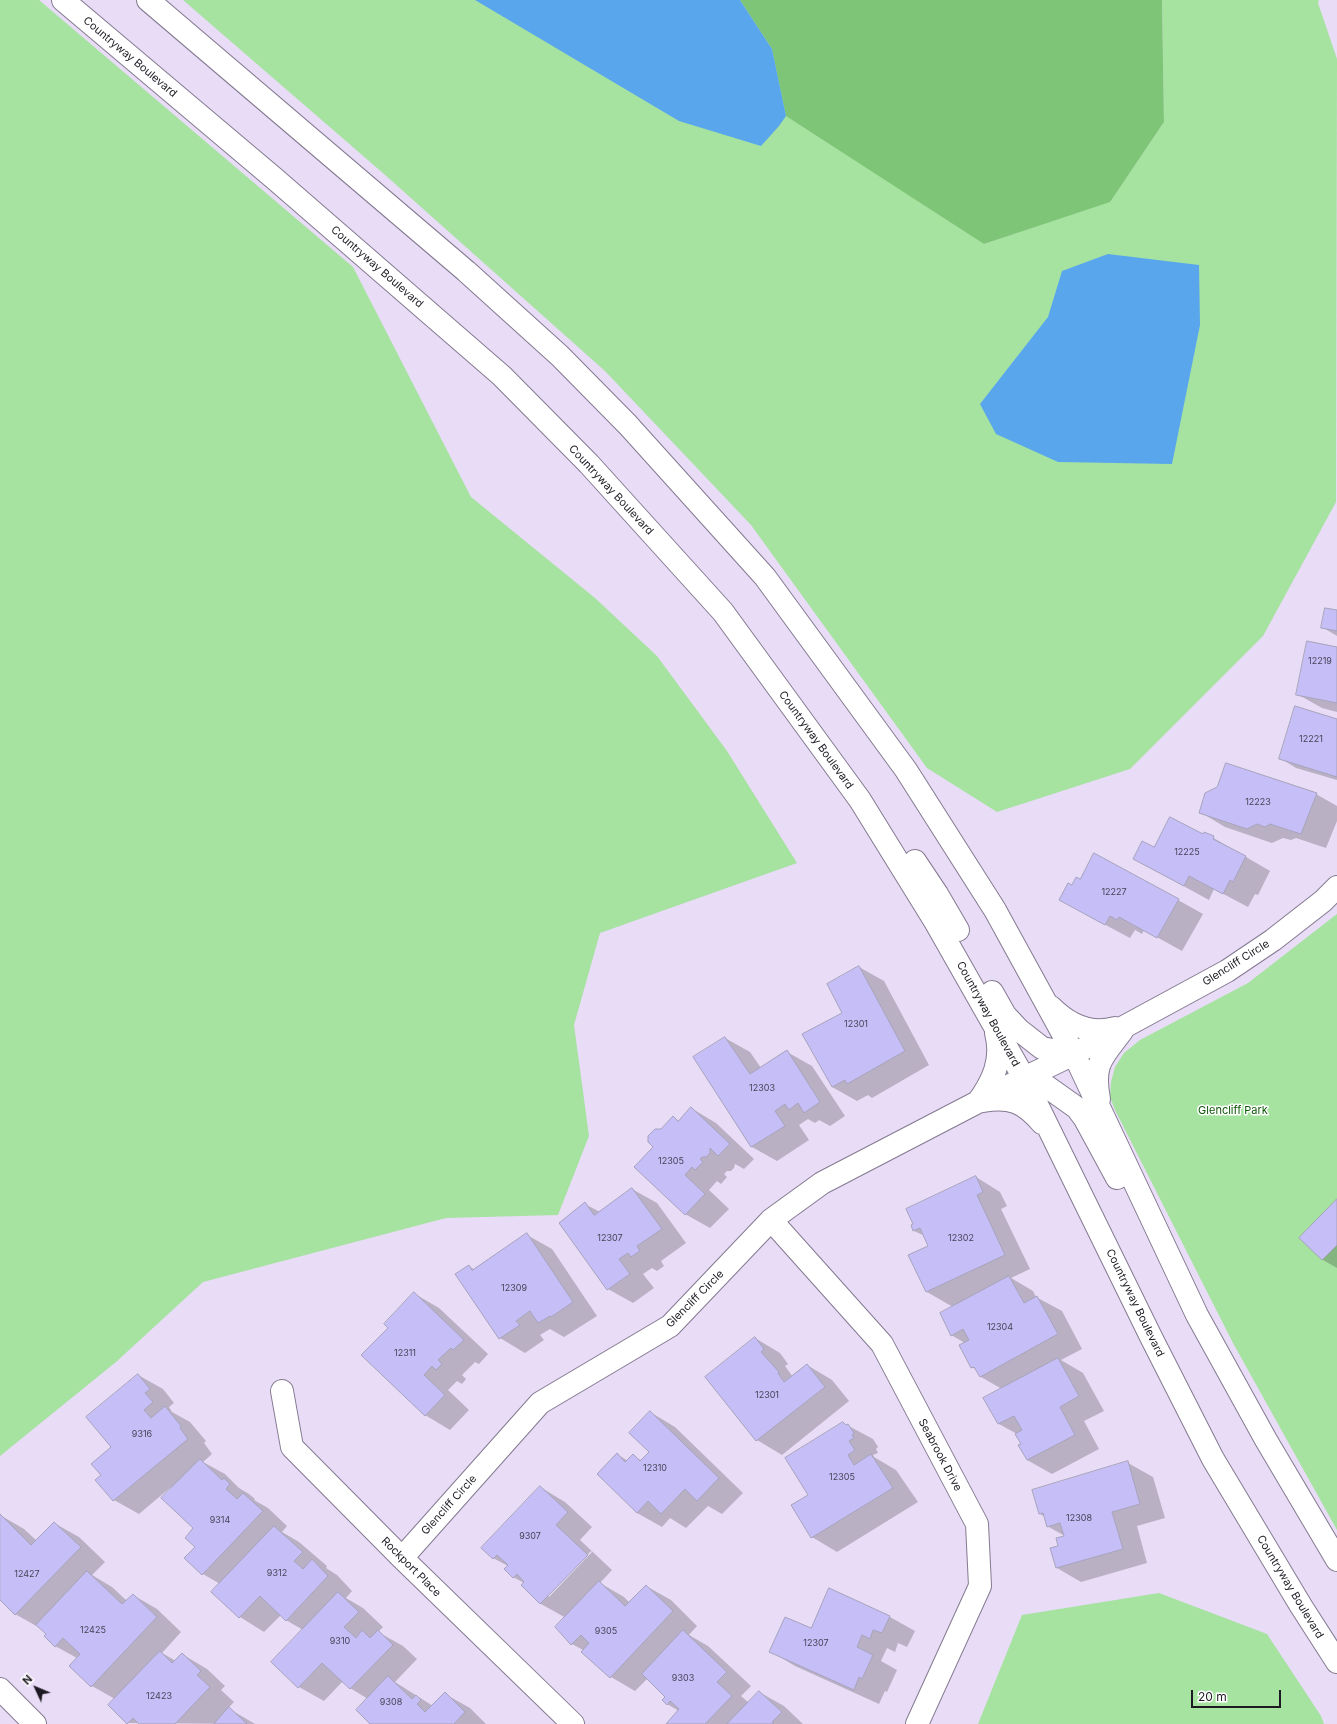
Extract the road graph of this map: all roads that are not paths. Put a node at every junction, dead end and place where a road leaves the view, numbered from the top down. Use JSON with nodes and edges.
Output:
{"nodes":[{"id":1,"x":63,"y":0,"type":"edge"},
{"id":2,"x":148,"y":0,"type":"edge"},
{"id":3,"x":860,"y":800,"type":"junction"},
{"id":4,"x":1337,"y":887,"type":"edge"},
{"id":5,"x":1043,"y":998,"type":"junction"},
{"id":6,"x":994,"y":1025,"type":"junction"},
{"id":7,"x":1126,"y":1025,"type":"junction"},
{"id":8,"x":1042,"y":1048,"type":"junction"},
{"id":9,"x":1074,"y":1054,"type":"junction"},
{"id":10,"x":1024,"y":1078,"type":"junction"},
{"id":11,"x":1052,"y":1090,"type":"junction"},
{"id":12,"x":978,"y":1102,"type":"junction"},
{"id":13,"x":1102,"y":1114,"type":"junction"},
{"id":14,"x":1051,"y":1133,"type":"junction"},
{"id":15,"x":771,"y":1220,"type":"junction"},
{"id":16,"x":1222,"y":1360,"type":"junction"},
{"id":17,"x":282,"y":1391,"type":"dead end"},
{"id":18,"x":402,"y":1558,"type":"junction"},
{"id":19,"x":1337,"y":1560,"type":"edge"},
{"id":20,"x":1337,"y":1662,"type":"edge"},
{"id":21,"x":0,"y":1689,"type":"edge"},
{"id":22,"x":36,"y":1724,"type":"edge"},
{"id":23,"x":572,"y":1724,"type":"edge"},
{"id":24,"x":917,"y":1724,"type":"edge"}],
"edges":[{"from":1,"to":3,"type":"street","name":"Countryway Boulevard"},
{"from":2,"to":5,"type":"street"},
{"from":3,"to":6,"type":"street","name":"Countryway Boulevard"},
{"from":3,"to":8,"type":"street"},
{"from":4,"to":7,"type":"street","name":"Glencliff Circle"},
{"from":5,"to":7,"type":"street","name":"Glencliff Circle"},
{"from":5,"to":8,"type":"street","name":"Glencliff Circle"},
{"from":5,"to":9,"type":"street"},
{"from":6,"to":10,"type":"street","name":"Countryway Boulevard"},
{"from":6,"to":12,"type":"street"},
{"from":7,"to":9,"type":"street","name":"Glencliff Circle"},
{"from":7,"to":13,"type":"street"},
{"from":8,"to":9,"type":"street"},
{"from":8,"to":10,"type":"street","name":"Glencliff Circle"},
{"from":9,"to":10,"type":"street","name":"Glencliff Circle"},
{"from":9,"to":11,"type":"street","name":"Glencliff Circle"},
{"from":9,"to":13,"type":"street"},
{"from":10,"to":11,"type":"street"},
{"from":10,"to":12,"type":"street","name":"Glencliff Circle"},
{"from":10,"to":14,"type":"street","name":"Countryway Boulevard"},
{"from":11,"to":14,"type":"street","name":"Glencliff Circle"},
{"from":11,"to":16,"type":"street"},
{"from":12,"to":14,"type":"street","name":"Glencliff Circle"},
{"from":12,"to":15,"type":"street","name":"Glencliff Circle"},
{"from":13,"to":16,"type":"street"},
{"from":14,"to":20,"type":"street","name":"Countryway Boulevard"},
{"from":15,"to":18,"type":"street","name":"Glencliff Circle"},
{"from":15,"to":24,"type":"street","name":"Seabrook Drive"},
{"from":16,"to":19,"type":"street"},
{"from":17,"to":18,"type":"street","name":"Rockport Place"},
{"from":18,"to":23,"type":"street","name":"Rockport Place"},
{"from":21,"to":22,"type":"street"}]}
